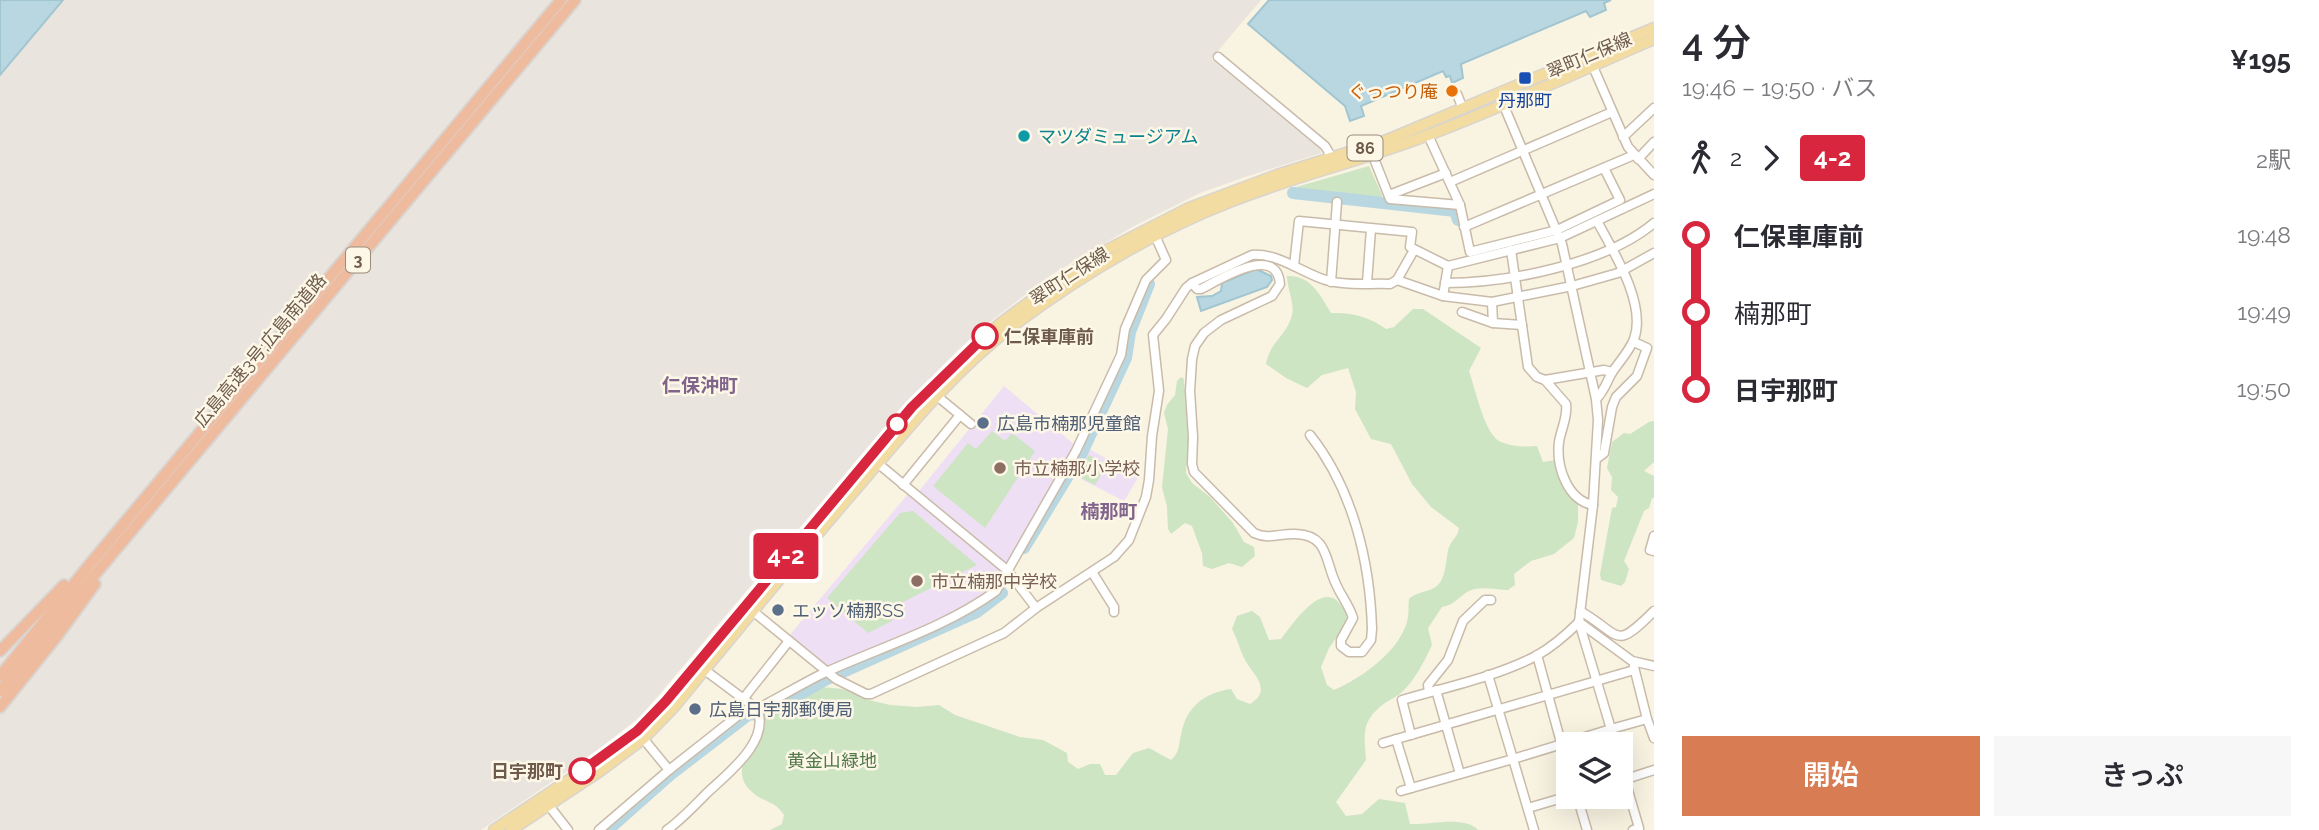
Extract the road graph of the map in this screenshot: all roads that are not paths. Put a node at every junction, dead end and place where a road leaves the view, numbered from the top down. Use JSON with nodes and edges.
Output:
{"nodes":[{"id":1,"x":561,"y":0,"type":"edge"},
{"id":2,"x":575,"y":0,"type":"edge"},
{"id":3,"x":1654,"y":28,"type":"edge"},
{"id":4,"x":1654,"y":39,"type":"edge"},
{"id":5,"x":1218,"y":57,"type":"dead end"},
{"id":6,"x":1590,"y":61,"type":"junction"},
{"id":7,"x":1457,"y":94,"type":"dead end"},
{"id":8,"x":1501,"y":99,"type":"junction"},
{"id":9,"x":1654,"y":108,"type":"edge"},
{"id":10,"x":1462,"y":109,"type":"junction"},
{"id":11,"x":1612,"y":112,"type":"junction"},
{"id":12,"x":1428,"y":135,"type":"junction"},
{"id":13,"x":1623,"y":137,"type":"junction"},
{"id":14,"x":1654,"y":142,"type":"edge"},
{"id":15,"x":1523,"y":151,"type":"junction"},
{"id":16,"x":1373,"y":156,"type":"junction"},
{"id":17,"x":1636,"y":157,"type":"junction"},
{"id":18,"x":1334,"y":163,"type":"junction"},
{"id":19,"x":1604,"y":168,"type":"junction"},
{"id":20,"x":1654,"y":175,"type":"edge"},
{"id":21,"x":1448,"y":178,"type":"junction"},
{"id":22,"x":1654,"y":194,"type":"edge"},
{"id":23,"x":1389,"y":195,"type":"junction"},
{"id":24,"x":1543,"y":195,"type":"junction"},
{"id":25,"x":1337,"y":202,"type":"dead end"},
{"id":26,"x":1460,"y":205,"type":"junction"},
{"id":27,"x":1597,"y":221,"type":"junction"},
{"id":28,"x":1654,"y":223,"type":"edge"},
{"id":29,"x":1335,"y":224,"type":"junction"},
{"id":30,"x":1464,"y":227,"type":"junction"},
{"id":31,"x":1371,"y":229,"type":"junction"},
{"id":32,"x":1152,"y":231,"type":"junction"},
{"id":33,"x":1558,"y":234,"type":"junction"},
{"id":34,"x":1414,"y":250,"type":"junction"},
{"id":35,"x":1511,"y":250,"type":"junction"},
{"id":36,"x":1612,"y":250,"type":"junction"},
{"id":37,"x":1654,"y":253,"type":"edge"},
{"id":38,"x":1567,"y":265,"type":"junction"},
{"id":39,"x":1294,"y":266,"type":"junction"},
{"id":40,"x":1447,"y":266,"type":"junction"},
{"id":41,"x":1623,"y":271,"type":"junction"},
{"id":42,"x":1515,"y":275,"type":"junction"},
{"id":43,"x":1397,"y":280,"type":"junction"},
{"id":44,"x":1331,"y":282,"type":"junction"},
{"id":45,"x":1192,"y":283,"type":"junction"},
{"id":46,"x":1367,"y":283,"type":"junction"},
{"id":47,"x":1445,"y":283,"type":"junction"},
{"id":48,"x":1572,"y":286,"type":"junction"},
{"id":49,"x":1047,"y":295,"type":"junction"},
{"id":50,"x":1443,"y":296,"type":"junction"},
{"id":51,"x":1518,"y":297,"type":"junction"},
{"id":52,"x":1492,"y":302,"type":"junction"},
{"id":53,"x":1462,"y":312,"type":"dead end"},
{"id":54,"x":1493,"y":323,"type":"junction"},
{"id":55,"x":1522,"y":325,"type":"junction"},
{"id":56,"x":1634,"y":342,"type":"junction"},
{"id":57,"x":1612,"y":372,"type":"junction"},
{"id":58,"x":1591,"y":373,"type":"junction"},
{"id":59,"x":1545,"y":380,"type":"junction"},
{"id":60,"x":937,"y":396,"type":"junction"},
{"id":61,"x":1596,"y":398,"type":"junction"},
{"id":62,"x":960,"y":415,"type":"junction"},
{"id":63,"x":971,"y":424,"type":"dead end"},
{"id":64,"x":1310,"y":435,"type":"dead end"},
{"id":65,"x":189,"y":446,"type":"junction"},
{"id":66,"x":874,"y":460,"type":"junction"},
{"id":67,"x":1596,"y":460,"type":"junction"},
{"id":68,"x":903,"y":485,"type":"junction"},
{"id":69,"x":1593,"y":505,"type":"junction"},
{"id":70,"x":141,"y":519,"type":"junction"},
{"id":71,"x":1654,"y":536,"type":"edge"},
{"id":72,"x":1654,"y":551,"type":"edge"},
{"id":73,"x":1007,"y":570,"type":"junction"},
{"id":74,"x":1092,"y":572,"type":"junction"},
{"id":75,"x":1491,"y":600,"type":"dead end"},
{"id":76,"x":749,"y":608,"type":"junction"},
{"id":77,"x":1036,"y":608,"type":"junction"},
{"id":78,"x":1580,"y":611,"type":"junction"},
{"id":79,"x":1654,"y":611,"type":"edge"},
{"id":80,"x":1114,"y":612,"type":"dead end"},
{"id":81,"x":1579,"y":622,"type":"junction"},
{"id":82,"x":789,"y":641,"type":"junction"},
{"id":83,"x":0,"y":651,"type":"edge"},
{"id":84,"x":1536,"y":656,"type":"junction"},
{"id":85,"x":1633,"y":665,"type":"junction"},
{"id":86,"x":700,"y":666,"type":"junction"},
{"id":87,"x":1654,"y":666,"type":"edge"},
{"id":88,"x":32,"y":667,"type":"junction"},
{"id":89,"x":831,"y":675,"type":"junction"},
{"id":90,"x":0,"y":676,"type":"edge"},
{"id":91,"x":1488,"y":676,"type":"junction"},
{"id":92,"x":1597,"y":681,"type":"junction"},
{"id":93,"x":0,"y":691,"type":"edge"},
{"id":94,"x":1432,"y":691,"type":"junction"},
{"id":95,"x":1548,"y":695,"type":"junction"},
{"id":96,"x":743,"y":699,"type":"junction"},
{"id":97,"x":0,"y":707,"type":"edge"},
{"id":98,"x":1498,"y":709,"type":"junction"},
{"id":99,"x":758,"y":712,"type":"junction"},
{"id":100,"x":0,"y":713,"type":"edge"},
{"id":101,"x":1647,"y":719,"type":"junction"},
{"id":102,"x":1446,"y":725,"type":"junction"},
{"id":103,"x":1611,"y":729,"type":"junction"},
{"id":104,"x":1558,"y":732,"type":"edge"},
{"id":105,"x":1601,"y":732,"type":"edge"},
{"id":106,"x":1612,"y":732,"type":"edge"},
{"id":107,"x":640,"y":735,"type":"junction"},
{"id":108,"x":1411,"y":735,"type":"junction"},
{"id":109,"x":1654,"y":738,"type":"edge"},
{"id":110,"x":1396,"y":739,"type":"junction"},
{"id":111,"x":1383,"y":743,"type":"dead end"},
{"id":112,"x":1556,"y":746,"type":"edge"},
{"id":113,"x":1513,"y":759,"type":"junction"},
{"id":114,"x":669,"y":769,"type":"junction"},
{"id":115,"x":1654,"y":770,"type":"edge"},
{"id":116,"x":1460,"y":774,"type":"junction"},
{"id":117,"x":1633,"y":777,"type":"edge"},
{"id":118,"x":1411,"y":788,"type":"junction"},
{"id":119,"x":1402,"y":791,"type":"dead end"},
{"id":120,"x":545,"y":800,"type":"junction"},
{"id":121,"x":1556,"y":800,"type":"edge"},
{"id":122,"x":1528,"y":808,"type":"junction"},
{"id":123,"x":1581,"y":809,"type":"edge"},
{"id":124,"x":1633,"y":809,"type":"edge"},
{"id":125,"x":494,"y":830,"type":"edge"},
{"id":126,"x":511,"y":830,"type":"edge"},
{"id":127,"x":568,"y":830,"type":"edge"},
{"id":128,"x":599,"y":830,"type":"edge"},
{"id":129,"x":667,"y":830,"type":"edge"},
{"id":130,"x":1534,"y":830,"type":"edge"},
{"id":131,"x":1587,"y":830,"type":"edge"},
{"id":132,"x":1633,"y":830,"type":"edge"}],
"edges":[{"from":1,"to":65,"type":"highway","name":"広島高速3号;広島南道路","number":"3"},
{"from":2,"to":70,"type":"highway","name":"広島高速3号;広島南道路","number":"3"},
{"from":3,"to":6,"type":"main road","name":"翠町仁保線","number":"86"},
{"from":4,"to":6,"type":"main road","name":"翠町仁保線","number":"86"},
{"from":5,"to":18,"type":"street"},
{"from":6,"to":8,"type":"main road","name":"翠町仁保線","number":"86"},
{"from":6,"to":11,"type":"street"},
{"from":7,"to":10,"type":"street"},
{"from":8,"to":10,"type":"main road","name":"翠町仁保線","number":"86"},
{"from":8,"to":12,"type":"main road","name":"翠町仁保線","number":"86"},
{"from":8,"to":15,"type":"street"},
{"from":9,"to":13,"type":"street"},
{"from":10,"to":18,"type":"main road","name":"翠町仁保線","number":"86"},
{"from":11,"to":13,"type":"street"},
{"from":11,"to":15,"type":"street"},
{"from":12,"to":16,"type":"main road","name":"翠町仁保線","number":"86"},
{"from":12,"to":21,"type":"street"},
{"from":13,"to":17,"type":"street"},
{"from":14,"to":17,"type":"street"},
{"from":15,"to":21,"type":"street"},
{"from":15,"to":24,"type":"street"},
{"from":16,"to":18,"type":"main road","name":"翠町仁保線","number":"86"},
{"from":16,"to":23,"type":"street"},
{"from":17,"to":19,"type":"street"},
{"from":17,"to":20,"type":"street"},
{"from":18,"to":32,"type":"main road","name":"翠町仁保線","number":"86"},
{"from":19,"to":24,"type":"street"},
{"from":19,"to":33,"type":"street"},
{"from":21,"to":23,"type":"street"},
{"from":21,"to":26,"type":"street"},
{"from":22,"to":27,"type":"street"},
{"from":23,"to":26,"type":"street"},
{"from":24,"to":30,"type":"street"},
{"from":24,"to":33,"type":"street"},
{"from":25,"to":29,"type":"street"},
{"from":26,"to":30,"type":"street"},
{"from":27,"to":33,"type":"street"},
{"from":27,"to":36,"type":"street"},
{"from":28,"to":36,"type":"street"},
{"from":29,"to":31,"type":"street"},
{"from":29,"to":39,"type":"street"},
{"from":29,"to":44,"type":"street"},
{"from":30,"to":33,"type":"street"},
{"from":31,"to":34,"type":"street"},
{"from":31,"to":46,"type":"street"},
{"from":32,"to":49,"type":"main road","name":"翠町仁保線","number":"86"},
{"from":32,"to":73,"type":"street"},
{"from":33,"to":35,"type":"street"},
{"from":33,"to":38,"type":"street"},
{"from":34,"to":40,"type":"street"},
{"from":34,"to":43,"type":"street"},
{"from":35,"to":40,"type":"street"},
{"from":35,"to":42,"type":"street"},
{"from":36,"to":38,"type":"street"},
{"from":36,"to":41,"type":"street"},
{"from":37,"to":41,"type":"street"},
{"from":38,"to":42,"type":"street"},
{"from":38,"to":48,"type":"street"},
{"from":39,"to":44,"type":"street"},
{"from":39,"to":45,"type":"street"},
{"from":40,"to":47,"type":"street"},
{"from":41,"to":48,"type":"street"},
{"from":41,"to":56,"type":"street"},
{"from":42,"to":47,"type":"street"},
{"from":42,"to":51,"type":"street"},
{"from":43,"to":46,"type":"street"},
{"from":43,"to":50,"type":"street"},
{"from":44,"to":46,"type":"street"},
{"from":45,"to":64,"type":"street"},
{"from":45,"to":74,"type":"street"},
{"from":47,"to":50,"type":"street"},
{"from":48,"to":51,"type":"street"},
{"from":48,"to":58,"type":"street"},
{"from":49,"to":60,"type":"main road","name":"翠町仁保線","number":"86"},
{"from":49,"to":66,"type":"main road","name":"翠町仁保線","number":"86"},
{"from":50,"to":52,"type":"street"},
{"from":51,"to":52,"type":"street"},
{"from":51,"to":55,"type":"street"},
{"from":52,"to":54,"type":"street"},
{"from":53,"to":54,"type":"street"},
{"from":54,"to":55,"type":"street"},
{"from":55,"to":59,"type":"street"},
{"from":56,"to":57,"type":"street"},
{"from":56,"to":67,"type":"street"},
{"from":57,"to":58,"type":"street"},
{"from":57,"to":61,"type":"street"},
{"from":58,"to":59,"type":"street"},
{"from":58,"to":61,"type":"street"},
{"from":59,"to":69,"type":"street"},
{"from":60,"to":62,"type":"street"},
{"from":60,"to":66,"type":"main road","name":"翠町仁保線","number":"86"},
{"from":61,"to":67,"type":"street"},
{"from":62,"to":63,"type":"street"},
{"from":62,"to":68,"type":"street"},
{"from":65,"to":83,"type":"highway"},
{"from":65,"to":90,"type":"highway","name":"広島高速3号;広島南道路","number":"3"},
{"from":66,"to":68,"type":"street"},
{"from":66,"to":76,"type":"main road","name":"翠町仁保線","number":"86"},
{"from":67,"to":69,"type":"street"},
{"from":68,"to":73,"type":"street"},
{"from":69,"to":78,"type":"street"},
{"from":70,"to":88,"type":"highway"},
{"from":70,"to":93,"type":"highway","name":"広島高速3号;広島南道路","number":"3"},
{"from":71,"to":72,"type":"street"},
{"from":73,"to":77,"type":"street"},
{"from":73,"to":89,"type":"street"},
{"from":74,"to":77,"type":"street"},
{"from":74,"to":80,"type":"street"},
{"from":75,"to":94,"type":"street"},
{"from":76,"to":82,"type":"street"},
{"from":76,"to":86,"type":"main road","name":"翠町仁保線","number":"86"},
{"from":77,"to":89,"type":"street"},
{"from":78,"to":79,"type":"street"},
{"from":78,"to":81,"type":"street"},
{"from":81,"to":84,"type":"street"},
{"from":81,"to":85,"type":"street"},
{"from":81,"to":92,"type":"street"},
{"from":82,"to":89,"type":"street"},
{"from":82,"to":96,"type":"street"},
{"from":84,"to":91,"type":"street"},
{"from":84,"to":95,"type":"street"},
{"from":85,"to":87,"type":"street"},
{"from":85,"to":92,"type":"street"},
{"from":85,"to":101,"type":"street"},
{"from":86,"to":96,"type":"street"},
{"from":86,"to":107,"type":"main road","name":"翠町仁保線","number":"86"},
{"from":88,"to":97,"type":"highway"},
{"from":88,"to":100,"type":"highway"},
{"from":89,"to":99,"type":"street"},
{"from":91,"to":94,"type":"street"},
{"from":91,"to":98,"type":"street"},
{"from":92,"to":95,"type":"street"},
{"from":92,"to":103,"type":"street"},
{"from":94,"to":102,"type":"street"},
{"from":94,"to":108,"type":"street"},
{"from":95,"to":98,"type":"street"},
{"from":95,"to":104,"type":"street"},
{"from":96,"to":99,"type":"street"},
{"from":98,"to":102,"type":"street"},
{"from":98,"to":113,"type":"street"},
{"from":99,"to":114,"type":"street"},
{"from":99,"to":129,"type":"street"},
{"from":101,"to":103,"type":"street"},
{"from":101,"to":109,"type":"street"},
{"from":102,"to":108,"type":"street"},
{"from":102,"to":116,"type":"street"},
{"from":103,"to":105,"type":"street"},
{"from":103,"to":106,"type":"street"},
{"from":107,"to":114,"type":"street"},
{"from":107,"to":120,"type":"main road","name":"翠町仁保線","number":"86"},
{"from":108,"to":110,"type":"street"},
{"from":110,"to":111,"type":"street"},
{"from":110,"to":118,"type":"street"},
{"from":112,"to":113,"type":"street"},
{"from":113,"to":116,"type":"street"},
{"from":113,"to":122,"type":"street"},
{"from":114,"to":128,"type":"street"},
{"from":115,"to":117,"type":"street"},
{"from":116,"to":118,"type":"street"},
{"from":118,"to":119,"type":"street"},
{"from":120,"to":125,"type":"main road","name":"翠町仁保線","number":"86"},
{"from":120,"to":126,"type":"main road","name":"翠町仁保線","number":"86"},
{"from":120,"to":127,"type":"street"},
{"from":121,"to":122,"type":"street"},
{"from":122,"to":130,"type":"street"},
{"from":123,"to":131,"type":"street"},
{"from":124,"to":132,"type":"street"}]}
